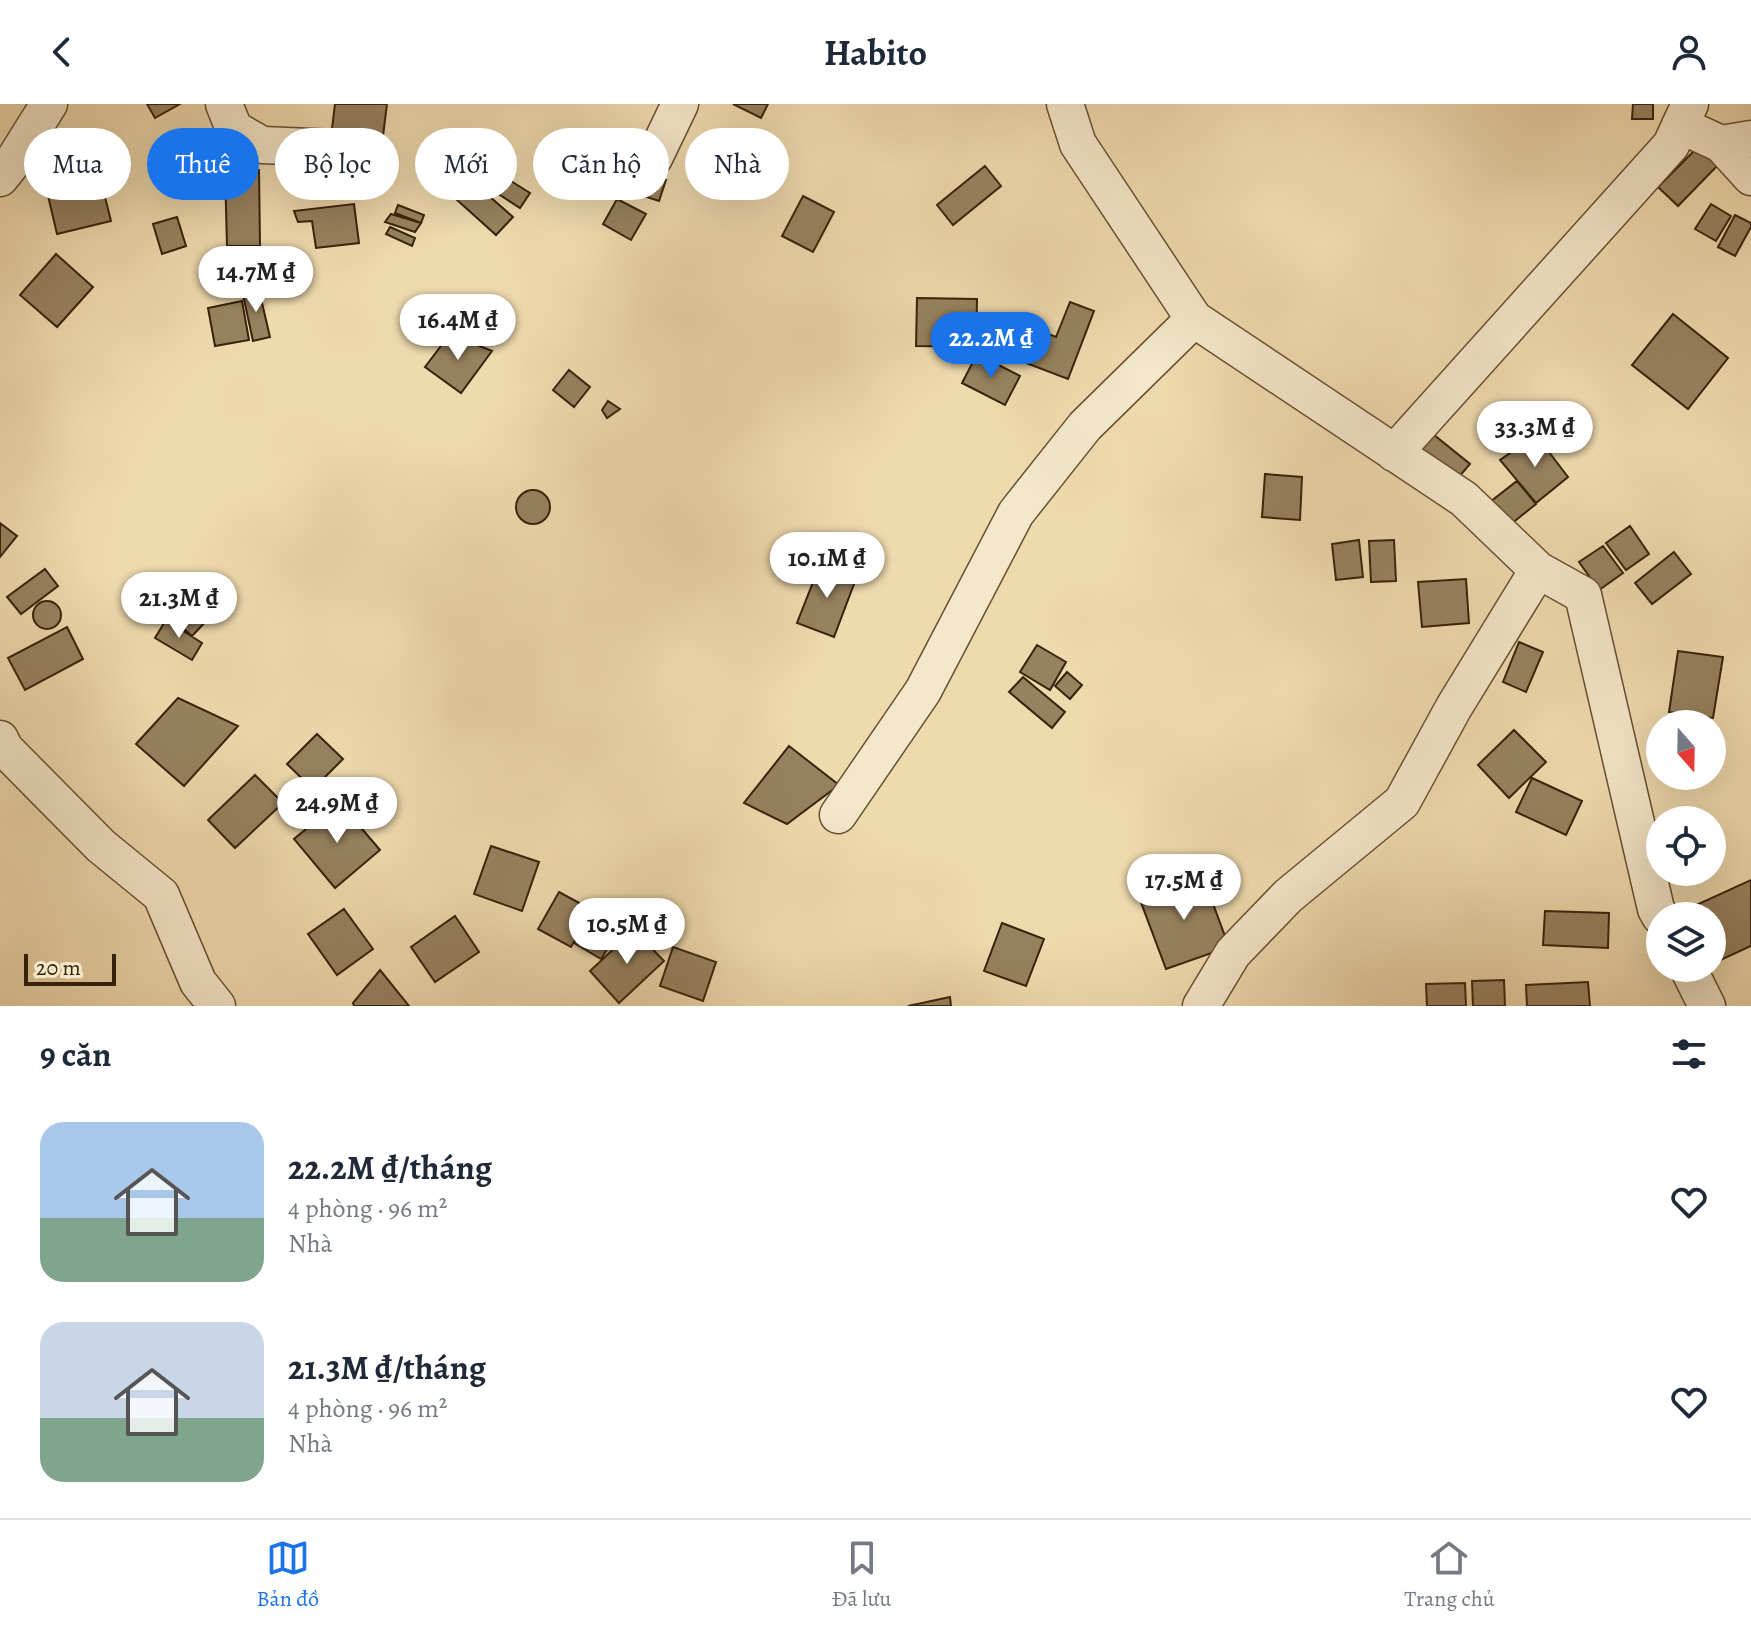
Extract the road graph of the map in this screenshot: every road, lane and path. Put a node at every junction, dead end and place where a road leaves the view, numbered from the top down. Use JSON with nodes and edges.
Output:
{"nodes":[{"id":1,"x":49,"y":104,"type":"edge"},
{"id":2,"x":224,"y":104,"type":"edge"},
{"id":3,"x":680,"y":104,"type":"edge"},
{"id":4,"x":1065,"y":104,"type":"edge"},
{"id":5,"x":1685,"y":114,"type":"edge"},
{"id":6,"x":668,"y":128,"type":"edge"},
{"id":7,"x":1736,"y":141,"type":"edge"},
{"id":8,"x":275,"y":146,"type":"edge"},
{"id":9,"x":1751,"y":177,"type":"edge"},
{"id":10,"x":0,"y":178,"type":"edge"},
{"id":11,"x":1194,"y":319,"type":"junction"},
{"id":12,"x":1394,"y":453,"type":"junction"},
{"id":13,"x":1538,"y":570,"type":"junction"},
{"id":14,"x":0,"y":739,"type":"edge"},
{"id":15,"x":838,"y":815,"type":"dead end"},
{"id":16,"x":1656,"y":902,"type":"edge"},
{"id":17,"x":1695,"y":982,"type":"edge"},
{"id":18,"x":217,"y":1006,"type":"edge"},
{"id":19,"x":1201,"y":1006,"type":"edge"},
{"id":20,"x":1707,"y":1006,"type":"edge"}],
"edges":[{"from":1,"to":10,"type":"street"},
{"from":2,"to":8,"type":"street"},
{"from":3,"to":6,"type":"street"},
{"from":4,"to":11,"type":"street"},
{"from":5,"to":7,"type":"street"},
{"from":5,"to":12,"type":"street"},
{"from":7,"to":9,"type":"street"},
{"from":11,"to":12,"type":"street"},
{"from":11,"to":15,"type":"street"},
{"from":12,"to":13,"type":"street"},
{"from":13,"to":16,"type":"street"},
{"from":13,"to":19,"type":"street"},
{"from":14,"to":18,"type":"street"},
{"from":17,"to":20,"type":"street"}]}
